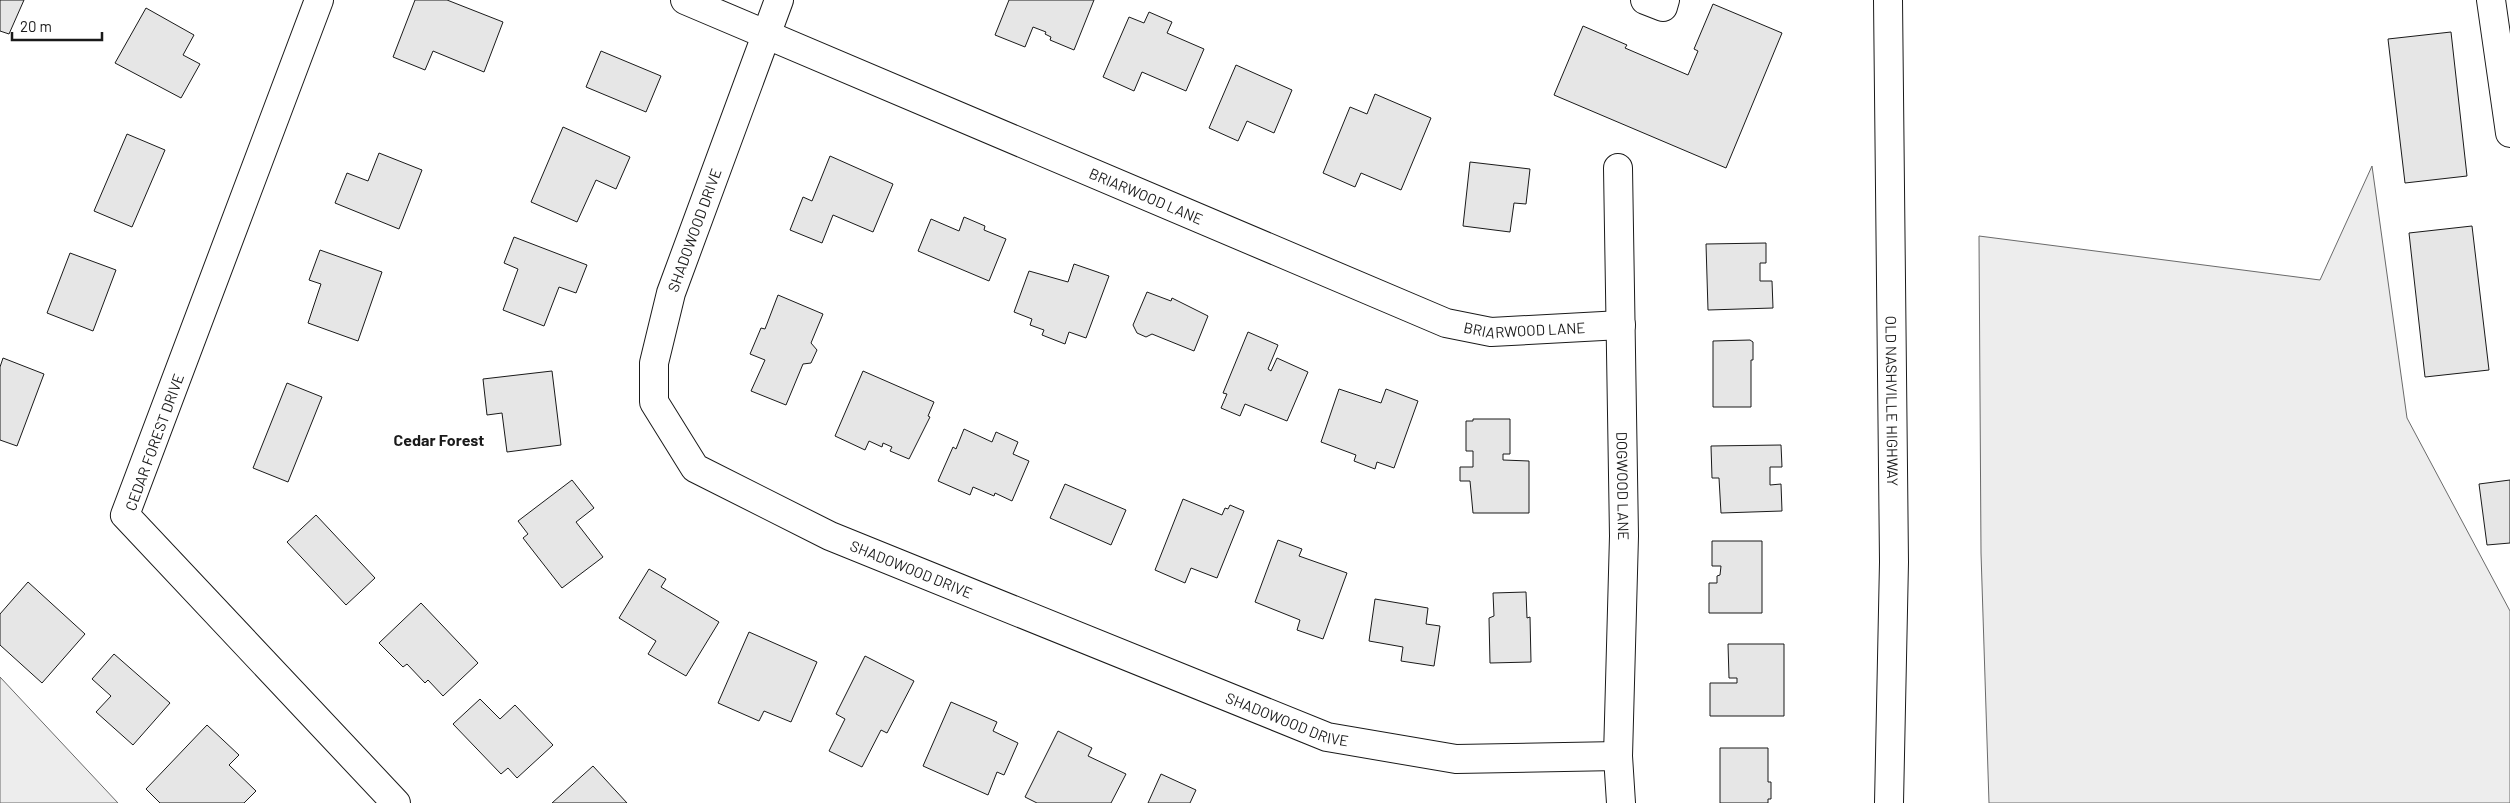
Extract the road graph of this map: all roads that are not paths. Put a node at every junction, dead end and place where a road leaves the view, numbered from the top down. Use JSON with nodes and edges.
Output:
{"nodes":[{"id":1,"x":319,"y":0,"type":"edge"},
{"id":2,"x":685,"y":0,"type":"edge"},
{"id":3,"x":779,"y":0,"type":"edge"},
{"id":4,"x":1645,"y":0,"type":"edge"},
{"id":5,"x":1665,"y":0,"type":"edge"},
{"id":6,"x":1888,"y":0,"type":"edge"},
{"id":7,"x":2491,"y":0,"type":"edge"},
{"id":8,"x":766,"y":36,"type":"junction"},
{"id":9,"x":2510,"y":133,"type":"edge"},
{"id":10,"x":1618,"y":168,"type":"dead end"},
{"id":11,"x":1621,"y":325,"type":"junction"},
{"id":12,"x":1618,"y":756,"type":"junction"},
{"id":13,"x":396,"y":803,"type":"edge"},
{"id":14,"x":1621,"y":803,"type":"edge"},
{"id":15,"x":1889,"y":803,"type":"edge"}],
"edges":[{"from":1,"to":13,"type":"street","name":"CEDAR FOREST DRIVE"},
{"from":2,"to":8,"type":"street","name":"BRIARWOOD LANE"},
{"from":3,"to":8,"type":"street","name":"SHADOWOOD DRIVE"},
{"from":4,"to":5,"type":"street"},
{"from":6,"to":15,"type":"street","name":"OLD NASHVILLE HIGHWAY"},
{"from":7,"to":9,"type":"street"},
{"from":8,"to":11,"type":"street","name":"BRIARWOOD LANE"},
{"from":8,"to":12,"type":"street","name":"SHADOWOOD DRIVE"},
{"from":10,"to":11,"type":"street","name":"DOGWOOD LANE"},
{"from":11,"to":12,"type":"street","name":"DOGWOOD LANE"},
{"from":12,"to":14,"type":"street","name":"DOGWOOD LANE"}]}
